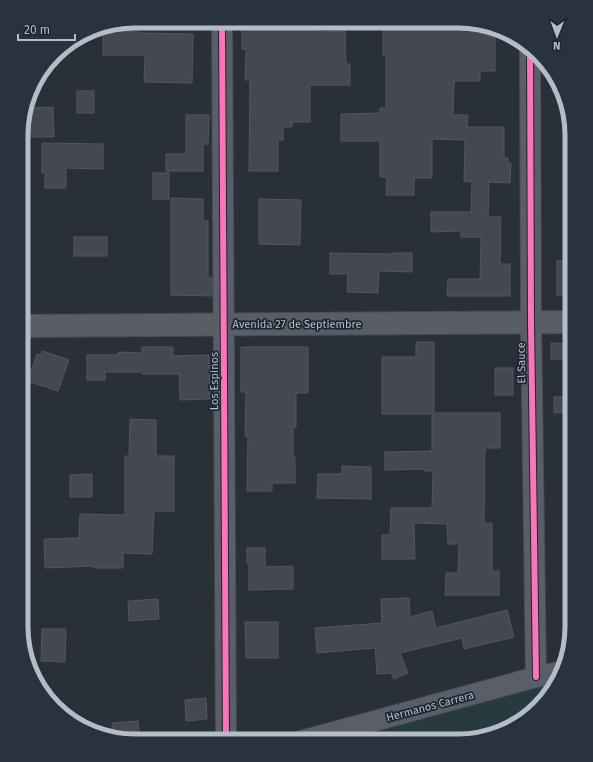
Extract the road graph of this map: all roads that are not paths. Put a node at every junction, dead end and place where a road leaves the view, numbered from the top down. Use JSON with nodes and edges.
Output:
{"nodes":[{"id":1,"x":222,"y":28,"type":"edge"},
{"id":2,"x":530,"y":57,"type":"edge"},
{"id":3,"x":531,"y":322,"type":"junction"},
{"id":4,"x":565,"y":322,"type":"edge"},
{"id":5,"x":224,"y":324,"type":"junction"},
{"id":6,"x":28,"y":326,"type":"edge"},
{"id":7,"x":554,"y":673,"type":"edge"},
{"id":8,"x":536,"y":677,"type":"junction"},
{"id":9,"x":226,"y":734,"type":"edge"},
{"id":10,"x":327,"y":734,"type":"edge"}],
"edges":[{"from":1,"to":5,"type":"street","name":"Los Espinos"},
{"from":2,"to":3,"type":"street","name":"El Sauce"},
{"from":3,"to":4,"type":"street","name":"Avenida 27 de Septiembre"},
{"from":3,"to":5,"type":"street","name":"Avenida 27 de Septiembre"},
{"from":3,"to":8,"type":"street","name":"El Sauce"},
{"from":5,"to":6,"type":"street","name":"Avenida 27 de Septiembre"},
{"from":5,"to":9,"type":"street","name":"Los Espinos"},
{"from":7,"to":8,"type":"street","name":"Hermanos Carrera"},
{"from":8,"to":10,"type":"street","name":"Hermanos Carrera"}]}
